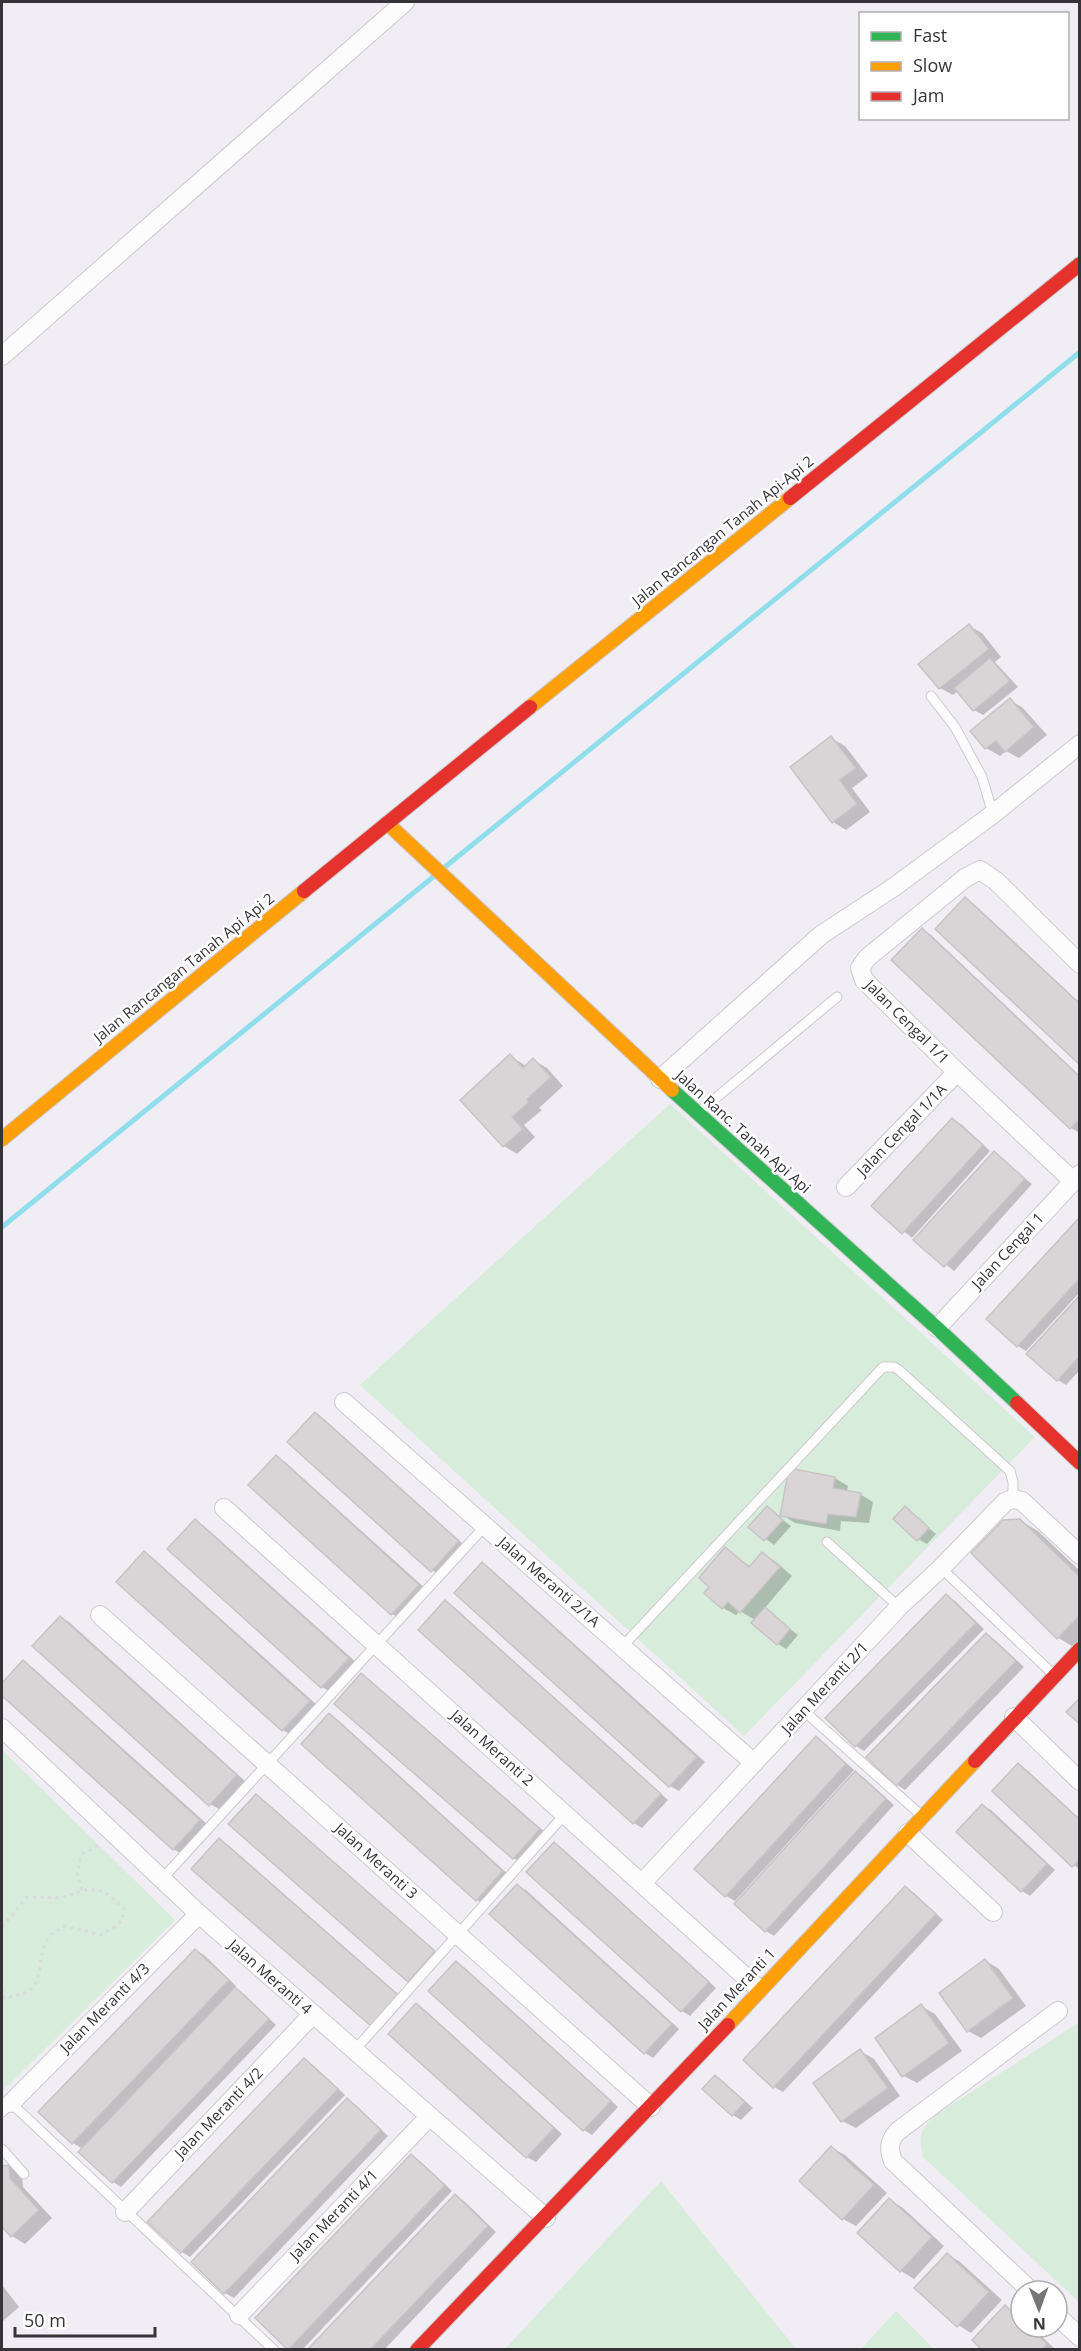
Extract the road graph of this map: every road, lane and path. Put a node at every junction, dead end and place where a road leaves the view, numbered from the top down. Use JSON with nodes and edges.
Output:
{"nodes":[{"id":1,"x":405,"y":2,"type":"edge"},
{"id":2,"x":1080,"y":264,"type":"edge"},
{"id":3,"x":2,"y":356,"type":"edge"},
{"id":4,"x":932,"y":696,"type":"dead end"},
{"id":5,"x":1080,"y":744,"type":"edge"},
{"id":6,"x":993,"y":814,"type":"junction"},
{"id":7,"x":387,"y":823,"type":"junction"},
{"id":8,"x":1080,"y":964,"type":"edge"},
{"id":9,"x":837,"y":997,"type":"dead end"},
{"id":10,"x":957,"y":1072,"type":"junction"},
{"id":11,"x":660,"y":1079,"type":"junction"},
{"id":12,"x":698,"y":1113,"type":"junction"},
{"id":13,"x":2,"y":1138,"type":"edge"},
{"id":14,"x":1076,"y":1178,"type":"edge"},
{"id":15,"x":846,"y":1187,"type":"dead end"},
{"id":16,"x":937,"y":1328,"type":"junction"},
{"id":17,"x":344,"y":1402,"type":"dead end"},
{"id":18,"x":1080,"y":1463,"type":"edge"},
{"id":19,"x":1013,"y":1499,"type":"junction"},
{"id":20,"x":224,"y":1508,"type":"dead end"},
{"id":21,"x":485,"y":1526,"type":"junction"},
{"id":22,"x":827,"y":1542,"type":"dead end"},
{"id":23,"x":1080,"y":1555,"type":"edge"},
{"id":24,"x":941,"y":1568,"type":"junction"},
{"id":25,"x":899,"y":1607,"type":"junction"},
{"id":26,"x":100,"y":1616,"type":"dead end"},
{"id":27,"x":377,"y":1645,"type":"junction"},
{"id":28,"x":622,"y":1647,"type":"junction"},
{"id":29,"x":1080,"y":1649,"type":"edge"},
{"id":30,"x":1054,"y":1676,"type":"junction"},
{"id":31,"x":804,"y":1711,"type":"junction"},
{"id":32,"x":1014,"y":1717,"type":"junction"},
{"id":33,"x":2,"y":1728,"type":"edge"},
{"id":34,"x":754,"y":1763,"type":"junction"},
{"id":35,"x":267,"y":1764,"type":"junction"},
{"id":36,"x":1080,"y":1780,"type":"edge"},
{"id":37,"x":565,"y":1814,"type":"junction"},
{"id":38,"x":922,"y":1817,"type":"junction"},
{"id":39,"x":909,"y":1833,"type":"junction"},
{"id":40,"x":116,"y":1836,"type":"junction"},
{"id":41,"x":162,"y":1879,"type":"junction"},
{"id":42,"x":642,"y":1883,"type":"junction"},
{"id":43,"x":82,"y":1891,"type":"junction"},
{"id":44,"x":993,"y":1912,"type":"dead end"},
{"id":45,"x":199,"y":1914,"type":"junction"},
{"id":46,"x":2,"y":1927,"type":"edge"},
{"id":47,"x":458,"y":1934,"type":"junction"},
{"id":48,"x":2,"y":1989,"type":"edge"},
{"id":49,"x":759,"y":1989,"type":"junction"},
{"id":50,"x":3,"y":1997,"type":"junction"},
{"id":51,"x":2,"y":2008,"type":"edge"},
{"id":52,"x":1058,"y":2011,"type":"dead end"},
{"id":53,"x":313,"y":2014,"type":"junction"},
{"id":54,"x":354,"y":2051,"type":"junction"},
{"id":55,"x":6,"y":2107,"type":"edge"},
{"id":56,"x":651,"y":2107,"type":"junction"},
{"id":57,"x":430,"y":2116,"type":"junction"},
{"id":58,"x":2,"y":2149,"type":"edge"},
{"id":59,"x":24,"y":2174,"type":"dead end"},
{"id":60,"x":125,"y":2212,"type":"junction"},
{"id":61,"x":546,"y":2218,"type":"junction"},
{"id":62,"x":1018,"y":2279,"type":"edge"},
{"id":63,"x":239,"y":2315,"type":"junction"},
{"id":64,"x":274,"y":2349,"type":"edge"},
{"id":65,"x":417,"y":2349,"type":"edge"}],
"edges":[{"from":1,"to":3,"type":"street"},
{"from":2,"to":7,"type":"street","name":"Jalan Rancangan Tanah Api-Api 2"},
{"from":4,"to":6,"type":"lane"},
{"from":5,"to":6,"type":"street"},
{"from":6,"to":11,"type":"street"},
{"from":7,"to":11,"type":"street","name":"Jalan Ranc. Tanah Api Api"},
{"from":7,"to":13,"type":"street","name":"Jalan Rancangan Tanah Api Api 2"},
{"from":8,"to":10,"type":"street","name":"Jalan Cengal 1/1"},
{"from":9,"to":12,"type":"lane"},
{"from":10,"to":14,"type":"street","name":"Jalan Cengal 1/1"},
{"from":10,"to":15,"type":"street","name":"Jalan Cengal 1/1A"},
{"from":11,"to":12,"type":"street","name":"Jalan Ranc. Tanah Api Api"},
{"from":12,"to":16,"type":"street","name":"Jalan Ranc. Tanah Api Api"},
{"from":14,"to":16,"type":"street","name":"Jalan Cengal 1"},
{"from":16,"to":18,"type":"street","name":"Jalan Ranc. Tanah Api Api"},
{"from":17,"to":21,"type":"street","name":"Jalan Meranti 2/1A"},
{"from":19,"to":23,"type":"street"},
{"from":19,"to":24,"type":"street","name":"Jalan Meranti 2/1"},
{"from":19,"to":28,"type":"lane"},
{"from":20,"to":27,"type":"street","name":"Jalan Meranti 2"},
{"from":21,"to":27,"type":"lane"},
{"from":21,"to":28,"type":"street","name":"Jalan Meranti 2/1A"},
{"from":22,"to":25,"type":"lane"},
{"from":24,"to":25,"type":"street","name":"Jalan Meranti 2/1"},
{"from":24,"to":30,"type":"lane"},
{"from":25,"to":31,"type":"street","name":"Jalan Meranti 2/1"},
{"from":26,"to":35,"type":"street","name":"Jalan Meranti 3"},
{"from":27,"to":35,"type":"lane"},
{"from":27,"to":37,"type":"street","name":"Jalan Meranti 2"},
{"from":28,"to":34,"type":"street","name":"Jalan Meranti 2/1A"},
{"from":29,"to":30,"type":"street","name":"Jalan Meranti 1"},
{"from":30,"to":32,"type":"street","name":"Jalan Meranti 1"},
{"from":31,"to":34,"type":"street","name":"Jalan Meranti 2/1"},
{"from":31,"to":38,"type":"lane"},
{"from":32,"to":36,"type":"street"},
{"from":32,"to":38,"type":"street","name":"Jalan Meranti 1"},
{"from":33,"to":40,"type":"street","name":"Jalan Meranti 4"},
{"from":34,"to":42,"type":"street","name":"Jalan Meranti 2/1"},
{"from":35,"to":41,"type":"lane"},
{"from":35,"to":47,"type":"street","name":"Jalan Meranti 3"},
{"from":37,"to":42,"type":"street","name":"Jalan Meranti 2"},
{"from":37,"to":47,"type":"lane"},
{"from":38,"to":39,"type":"street","name":"Jalan Meranti 1"},
{"from":39,"to":44,"type":"street"},
{"from":39,"to":49,"type":"street","name":"Jalan Meranti 1"},
{"from":40,"to":41,"type":"street","name":"Jalan Meranti 4"},
{"from":40,"to":43,"type":"path"},
{"from":41,"to":45,"type":"street","name":"Jalan Meranti 4"},
{"from":42,"to":49,"type":"street","name":"Jalan Meranti 2"},
{"from":43,"to":46,"type":"path"},
{"from":43,"to":50,"type":"path"},
{"from":45,"to":53,"type":"street","name":"Jalan Meranti 4"},
{"from":45,"to":55,"type":"street","name":"Jalan Meranti 4/3"},
{"from":47,"to":54,"type":"lane"},
{"from":47,"to":56,"type":"street","name":"Jalan Meranti 3"},
{"from":48,"to":50,"type":"path"},
{"from":49,"to":56,"type":"street","name":"Jalan Meranti 1"},
{"from":50,"to":51,"type":"path"},
{"from":52,"to":62,"type":"street"},
{"from":53,"to":54,"type":"street","name":"Jalan Meranti 4"},
{"from":53,"to":60,"type":"street","name":"Jalan Meranti 4/2"},
{"from":54,"to":57,"type":"street","name":"Jalan Meranti 4"},
{"from":55,"to":60,"type":"lane"},
{"from":56,"to":61,"type":"street","name":"Jalan Meranti 1"},
{"from":57,"to":61,"type":"street","name":"Jalan Meranti 4"},
{"from":57,"to":63,"type":"street","name":"Jalan Meranti 4/1"},
{"from":58,"to":59,"type":"lane"},
{"from":60,"to":63,"type":"lane"},
{"from":61,"to":65,"type":"street","name":"Jalan Meranti 1"},
{"from":63,"to":64,"type":"lane"}]}
